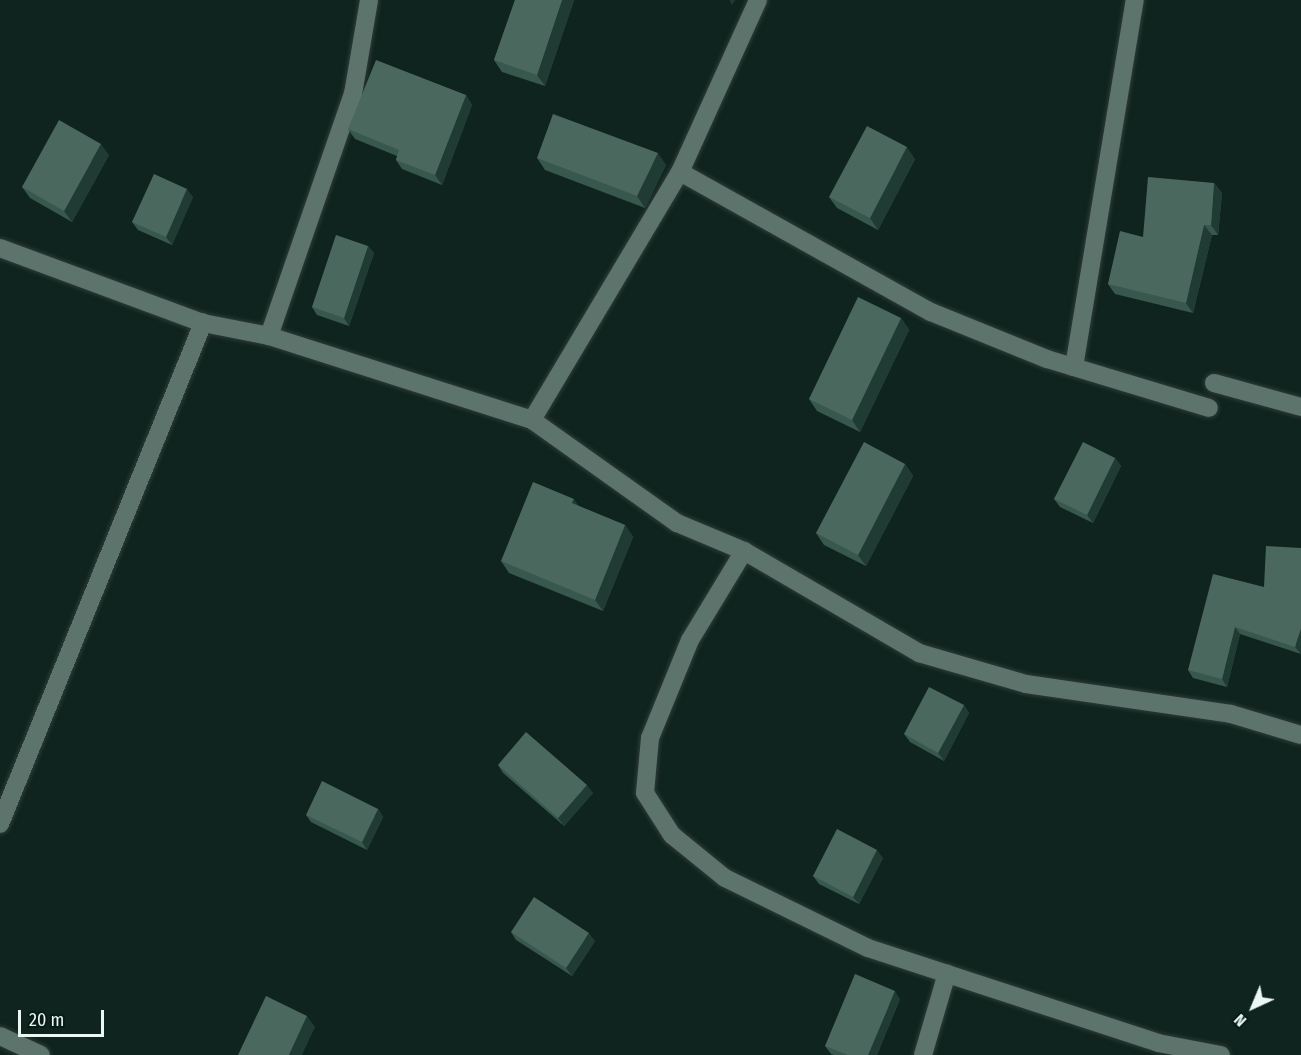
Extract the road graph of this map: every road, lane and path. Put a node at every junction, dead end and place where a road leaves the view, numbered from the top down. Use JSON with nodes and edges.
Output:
{"nodes":[{"id":1,"x":369,"y":0,"type":"edge"},
{"id":2,"x":758,"y":0,"type":"edge"},
{"id":3,"x":1136,"y":0,"type":"edge"},
{"id":4,"x":680,"y":172,"type":"junction"},
{"id":5,"x":0,"y":248,"type":"edge"},
{"id":6,"x":202,"y":323,"type":"junction"},
{"id":7,"x":269,"y":336,"type":"junction"},
{"id":8,"x":1074,"y":367,"type":"junction"},
{"id":9,"x":1214,"y":383,"type":"dead end"},
{"id":10,"x":1301,"y":407,"type":"edge"},
{"id":11,"x":1209,"y":408,"type":"dead end"},
{"id":12,"x":532,"y":420,"type":"junction"},
{"id":13,"x":744,"y":551,"type":"junction"},
{"id":14,"x":1301,"y":735,"type":"edge"},
{"id":15,"x":0,"y":824,"type":"edge"},
{"id":16,"x":947,"y":974,"type":"junction"},
{"id":17,"x":0,"y":1036,"type":"edge"},
{"id":18,"x":41,"y":1055,"type":"edge"},
{"id":19,"x":923,"y":1055,"type":"edge"},
{"id":20,"x":1221,"y":1055,"type":"edge"}],
"edges":[{"from":1,"to":7,"type":"street"},
{"from":2,"to":4,"type":"street"},
{"from":3,"to":8,"type":"street"},
{"from":4,"to":8,"type":"street"},
{"from":4,"to":12,"type":"street"},
{"from":5,"to":6,"type":"street"},
{"from":6,"to":7,"type":"street"},
{"from":6,"to":15,"type":"street"},
{"from":7,"to":12,"type":"street"},
{"from":8,"to":11,"type":"street"},
{"from":9,"to":10,"type":"street"},
{"from":12,"to":13,"type":"street"},
{"from":13,"to":14,"type":"street"},
{"from":13,"to":16,"type":"street"},
{"from":16,"to":19,"type":"street"},
{"from":16,"to":20,"type":"street"},
{"from":17,"to":18,"type":"street"}]}
